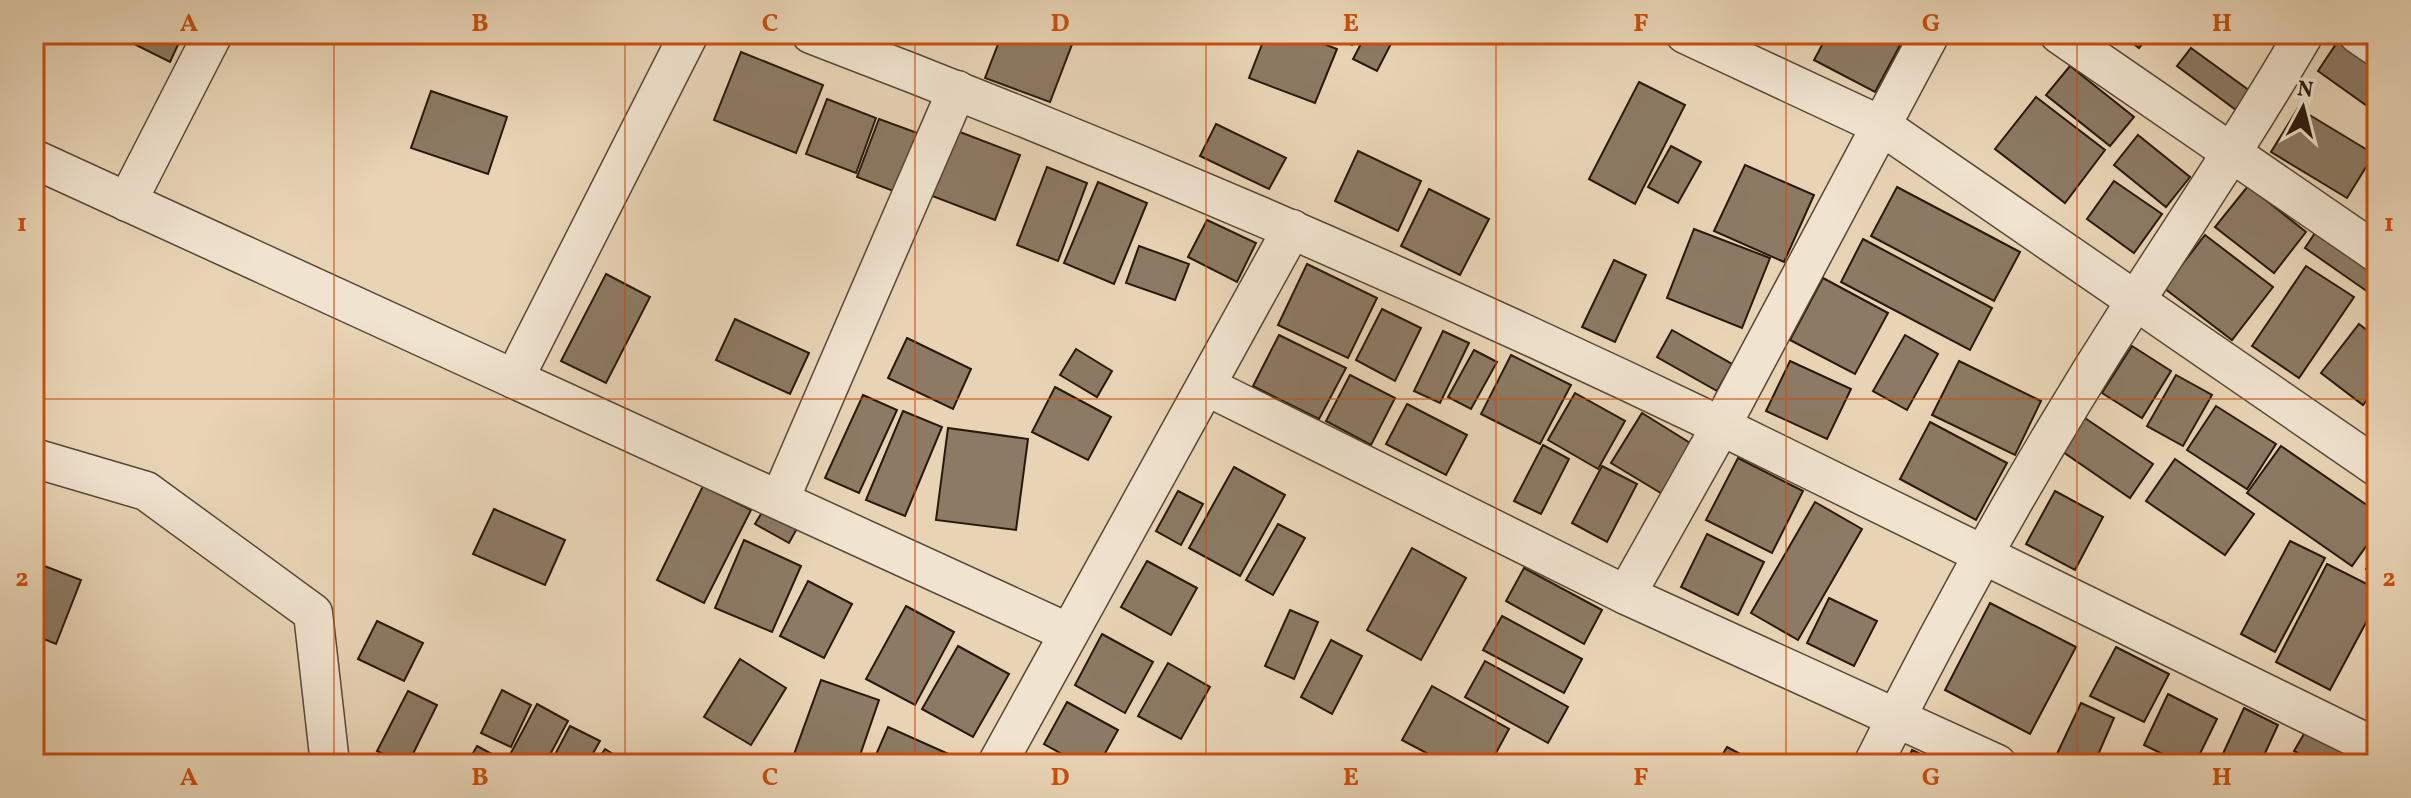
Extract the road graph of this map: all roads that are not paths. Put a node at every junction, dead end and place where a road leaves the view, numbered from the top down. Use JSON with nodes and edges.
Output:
{"nodes":[{"id":1,"x":213,"y":34,"type":"edge"},
{"id":2,"x":689,"y":34,"type":"edge"},
{"id":3,"x":811,"y":34,"type":"edge"},
{"id":4,"x":1685,"y":34,"type":"edge"},
{"id":5,"x":1930,"y":34,"type":"edge"},
{"id":6,"x":2059,"y":34,"type":"edge"},
{"id":7,"x":2304,"y":34,"type":"edge"},
{"id":8,"x":2358,"y":34,"type":"edge"},
{"id":9,"x":2377,"y":47,"type":"edge"},
{"id":10,"x":957,"y":90,"type":"junction"},
{"id":11,"x":1882,"y":126,"type":"junction"},
{"id":12,"x":2233,"y":155,"type":"junction"},
{"id":13,"x":34,"y":159,"type":"edge"},
{"id":14,"x":127,"y":202,"type":"junction"},
{"id":15,"x":1292,"y":229,"type":"junction"},
{"id":16,"x":2377,"y":253,"type":"edge"},
{"id":17,"x":2135,"y":302,"type":"junction"},
{"id":18,"x":514,"y":379,"type":"junction"},
{"id":19,"x":1206,"y":386,"type":"junction"},
{"id":20,"x":1721,"y":426,"type":"junction"},
{"id":21,"x":34,"y":458,"type":"edge"},
{"id":22,"x":2377,"y":467,"type":"edge"},
{"id":23,"x":780,"y":499,"type":"junction"},
{"id":24,"x":1983,"y":555,"type":"junction"},
{"id":25,"x":1626,"y":595,"type":"junction"},
{"id":26,"x":1069,"y":633,"type":"junction"},
{"id":27,"x":1896,"y":718,"type":"junction"},
{"id":28,"x":2368,"y":744,"type":"edge"},
{"id":29,"x":330,"y":764,"type":"edge"},
{"id":30,"x":997,"y":764,"type":"edge"},
{"id":31,"x":1873,"y":764,"type":"edge"},
{"id":32,"x":1997,"y":764,"type":"edge"}],
"edges":[{"from":1,"to":14,"type":"street"},
{"from":2,"to":18,"type":"street"},
{"from":3,"to":10,"type":"street"},
{"from":4,"to":11,"type":"street"},
{"from":5,"to":11,"type":"street"},
{"from":6,"to":12,"type":"street"},
{"from":7,"to":12,"type":"street"},
{"from":8,"to":9,"type":"street"},
{"from":10,"to":15,"type":"street"},
{"from":10,"to":23,"type":"street"},
{"from":11,"to":17,"type":"street"},
{"from":11,"to":20,"type":"street"},
{"from":12,"to":16,"type":"street"},
{"from":12,"to":17,"type":"street"},
{"from":13,"to":14,"type":"street"},
{"from":14,"to":18,"type":"street"},
{"from":15,"to":19,"type":"street"},
{"from":15,"to":20,"type":"street"},
{"from":17,"to":22,"type":"street"},
{"from":17,"to":24,"type":"street"},
{"from":18,"to":23,"type":"street"},
{"from":19,"to":25,"type":"street"},
{"from":19,"to":26,"type":"street"},
{"from":20,"to":24,"type":"street"},
{"from":20,"to":25,"type":"street"},
{"from":21,"to":29,"type":"street"},
{"from":23,"to":26,"type":"street"},
{"from":24,"to":27,"type":"street"},
{"from":24,"to":28,"type":"street"},
{"from":25,"to":27,"type":"street"},
{"from":26,"to":30,"type":"street"},
{"from":27,"to":31,"type":"street"},
{"from":27,"to":32,"type":"street"}]}
